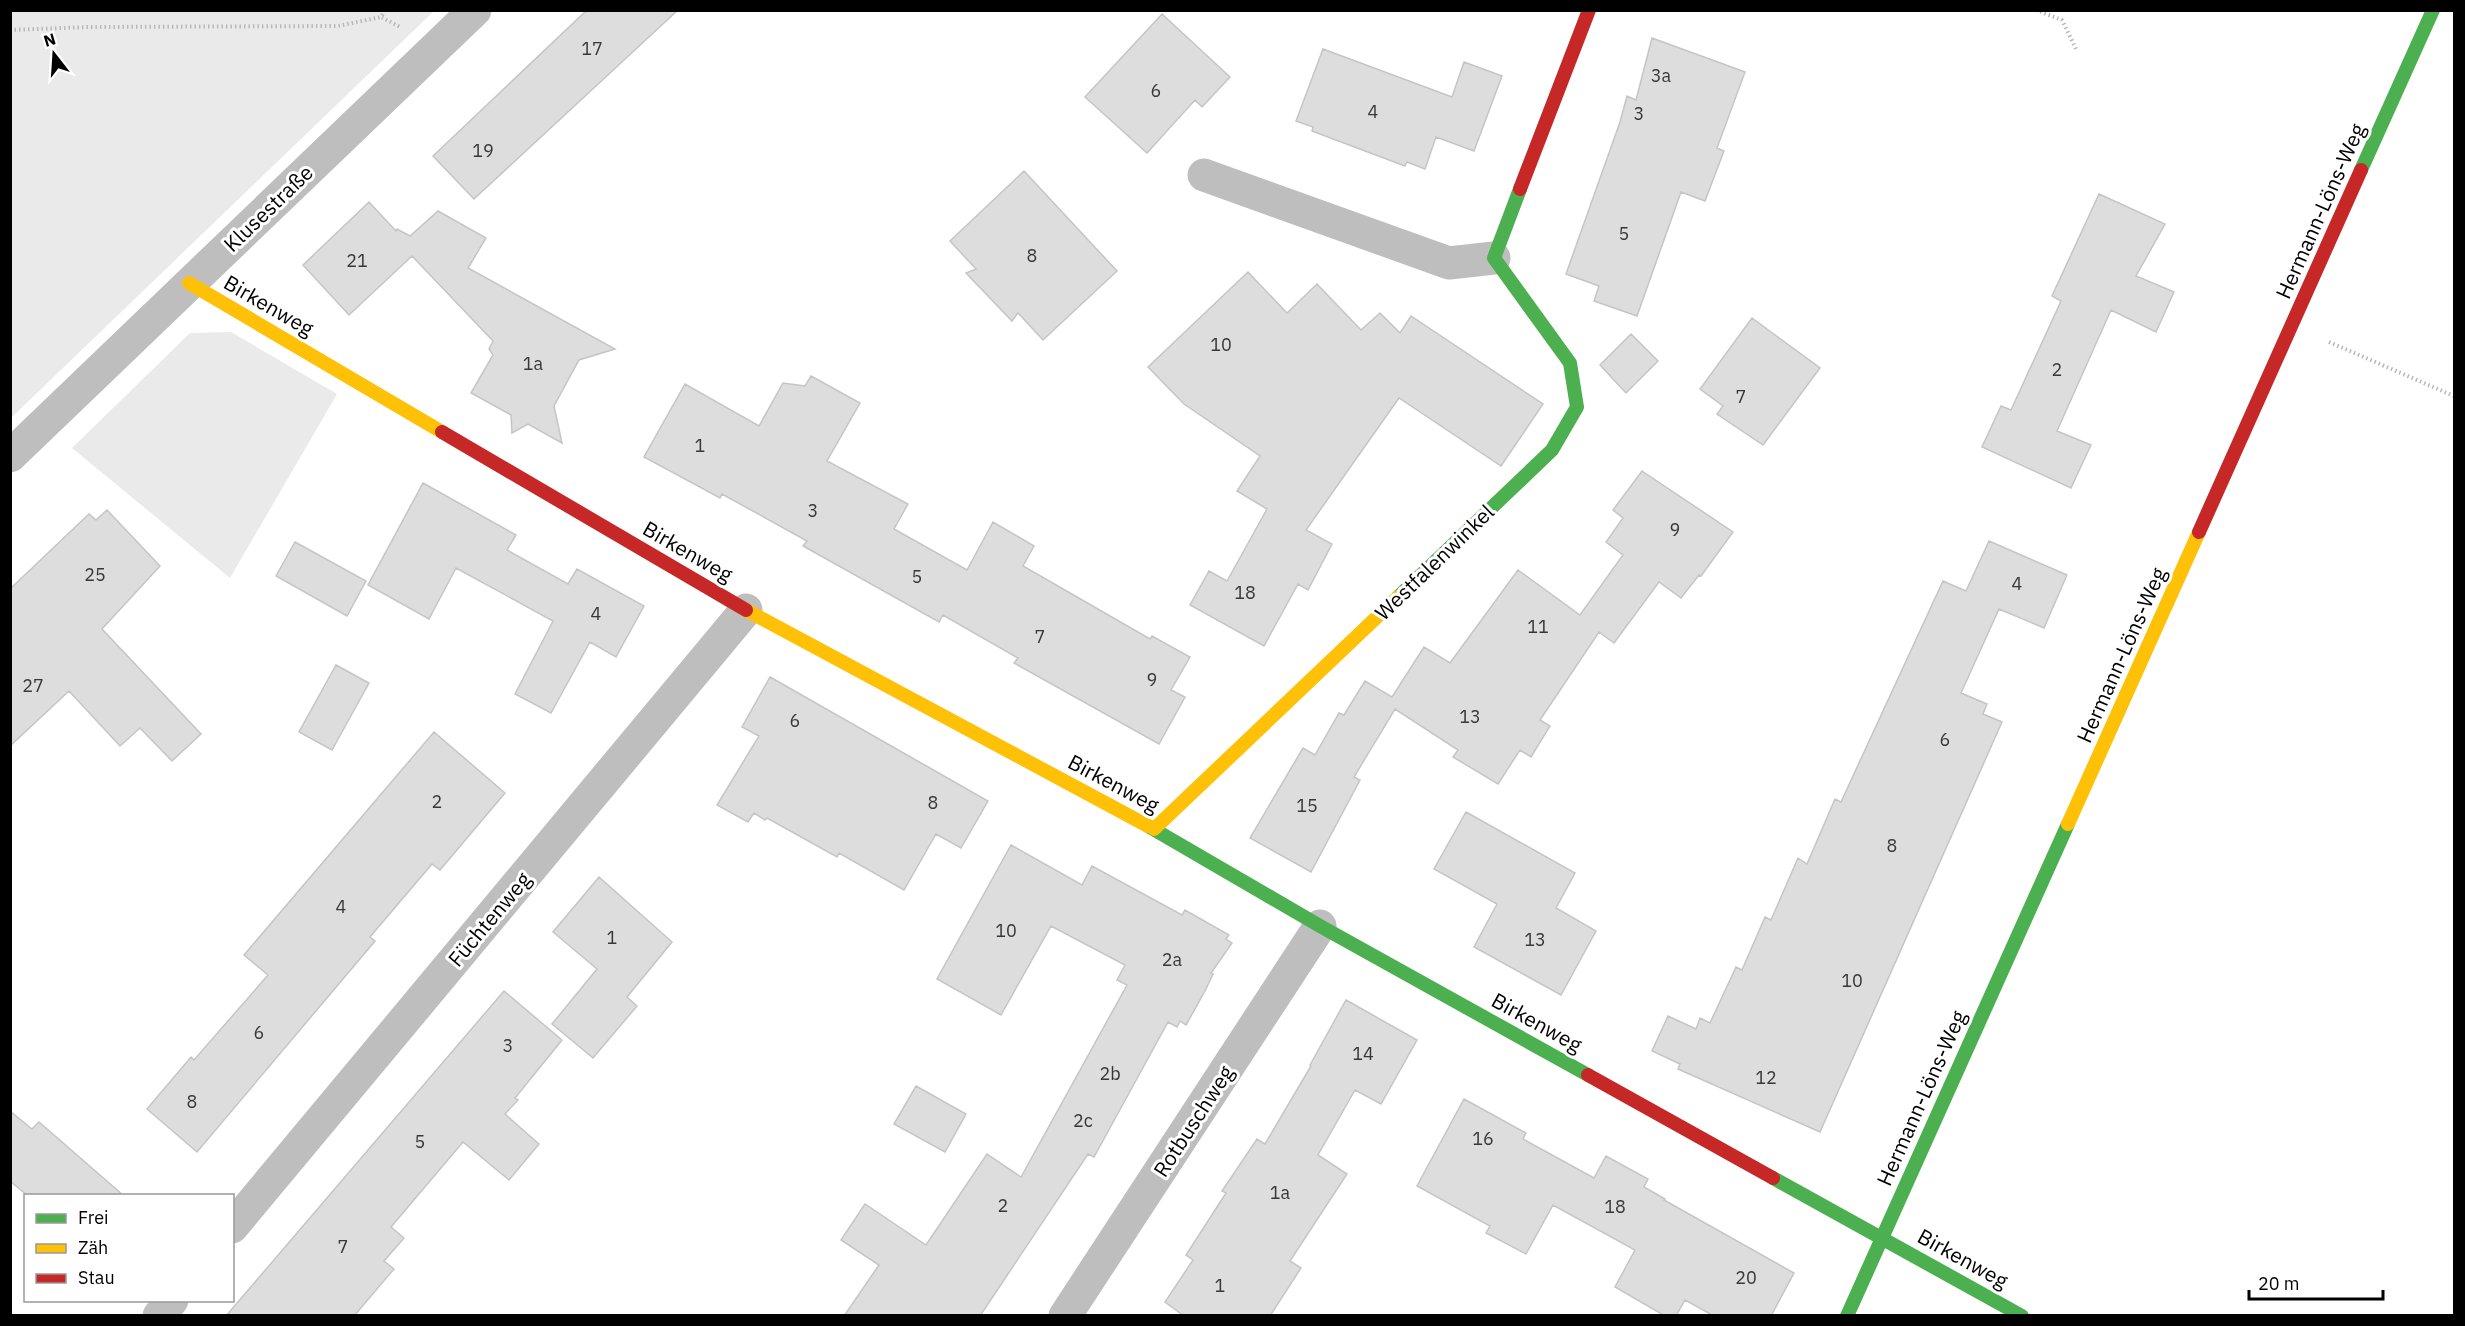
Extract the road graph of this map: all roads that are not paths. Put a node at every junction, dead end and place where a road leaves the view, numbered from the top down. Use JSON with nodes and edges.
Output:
{"nodes":[{"id":1,"x":475,"y":10,"type":"edge"},
{"id":2,"x":1589,"y":10,"type":"edge"},
{"id":3,"x":2433,"y":10,"type":"edge"},
{"id":4,"x":1204,"y":175,"type":"dead end"},
{"id":5,"x":1494,"y":258,"type":"junction"},
{"id":6,"x":189,"y":283,"type":"junction"},
{"id":7,"x":10,"y":456,"type":"edge"},
{"id":8,"x":746,"y":610,"type":"junction"},
{"id":9,"x":1154,"y":829,"type":"junction"},
{"id":10,"x":1320,"y":926,"type":"junction"},
{"id":11,"x":234,"y":1225,"type":"edge"},
{"id":12,"x":1882,"y":1236,"type":"junction"},
{"id":13,"x":170,"y":1302,"type":"edge"},
{"id":14,"x":159,"y":1316,"type":"edge"},
{"id":15,"x":1065,"y":1316,"type":"edge"},
{"id":16,"x":1847,"y":1316,"type":"edge"},
{"id":17,"x":2022,"y":1316,"type":"edge"}],
"edges":[{"from":1,"to":6,"type":"street","name":"Klusestraße"},
{"from":2,"to":5,"type":"street"},
{"from":3,"to":12,"type":"street","name":"Hermann-Löns-Weg"},
{"from":4,"to":5,"type":"street"},
{"from":5,"to":9,"type":"street","name":"Westfalenwinkel"},
{"from":6,"to":7,"type":"street","name":"Klusestraße"},
{"from":6,"to":8,"type":"street","name":"Birkenweg"},
{"from":8,"to":9,"type":"street","name":"Birkenweg"},
{"from":8,"to":11,"type":"street","name":"Füchtenweg"},
{"from":9,"to":10,"type":"street","name":"Birkenweg"},
{"from":10,"to":12,"type":"street","name":"Birkenweg"},
{"from":10,"to":15,"type":"street","name":"Rotbuschweg"},
{"from":12,"to":16,"type":"street","name":"Hermann-Löns-Weg"},
{"from":12,"to":17,"type":"street","name":"Birkenweg"},
{"from":13,"to":14,"type":"street"}]}
